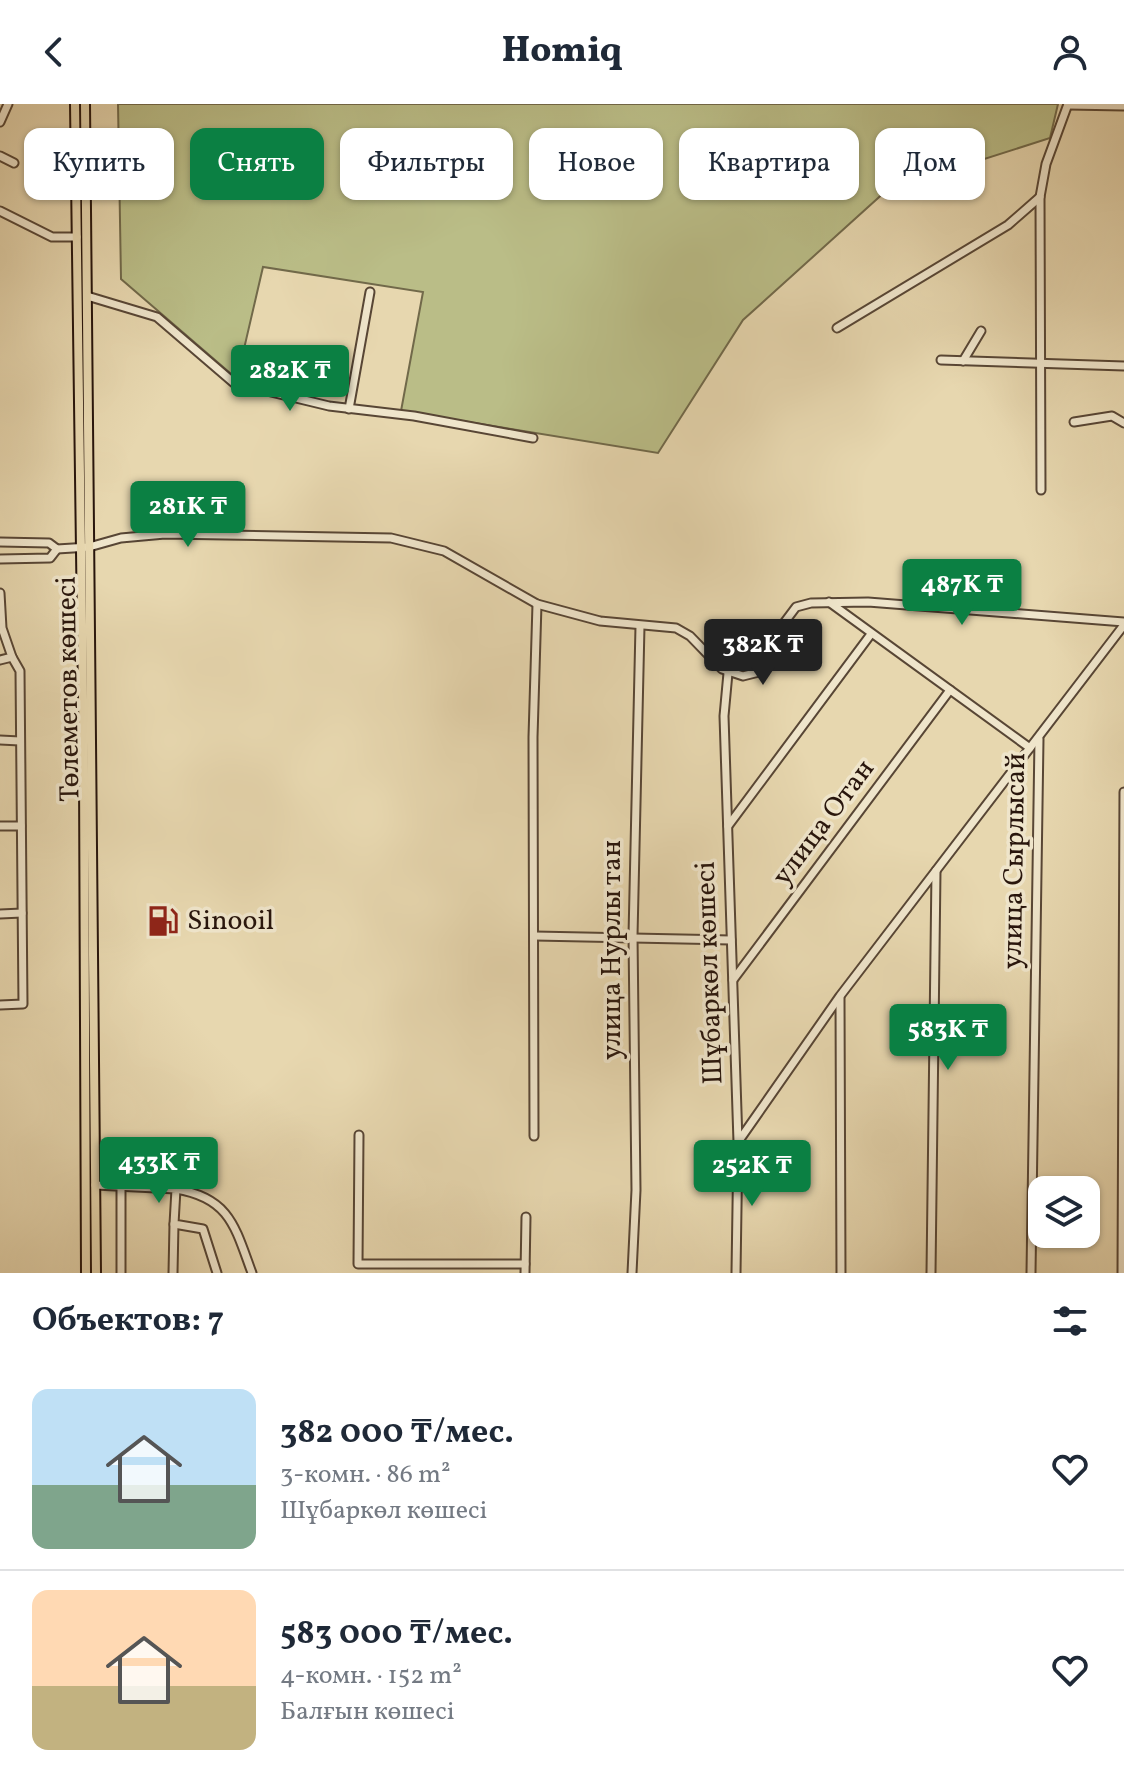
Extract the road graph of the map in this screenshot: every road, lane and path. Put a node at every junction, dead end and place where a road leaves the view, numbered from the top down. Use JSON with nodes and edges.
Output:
{"nodes":[{"id":1,"x":8,"y":104,"type":"edge"},
{"id":2,"x":75,"y":104,"type":"edge"},
{"id":3,"x":85,"y":104,"type":"edge"},
{"id":4,"x":1068,"y":105,"type":"edge"},
{"id":5,"x":1124,"y":106,"type":"edge"},
{"id":6,"x":0,"y":122,"type":"edge"},
{"id":7,"x":0,"y":156,"type":"edge"},
{"id":8,"x":14,"y":163,"type":"dead end"},
{"id":9,"x":1040,"y":197,"type":"junction"},
{"id":10,"x":0,"y":211,"type":"edge"},
{"id":11,"x":77,"y":237,"type":"junction"},
{"id":12,"x":370,"y":292,"type":"dead end"},
{"id":13,"x":87,"y":296,"type":"junction"},
{"id":14,"x":837,"y":328,"type":"dead end"},
{"id":15,"x":981,"y":331,"type":"dead end"},
{"id":16,"x":941,"y":360,"type":"dead end"},
{"id":17,"x":963,"y":361,"type":"junction"},
{"id":18,"x":1042,"y":364,"type":"junction"},
{"id":19,"x":1124,"y":366,"type":"edge"},
{"id":20,"x":349,"y":409,"type":"junction"},
{"id":21,"x":84,"y":420,"type":"junction"},
{"id":22,"x":1074,"y":422,"type":"dead end"},
{"id":23,"x":1124,"y":423,"type":"edge"},
{"id":24,"x":533,"y":438,"type":"dead end"},
{"id":25,"x":1041,"y":490,"type":"dead end"},
{"id":26,"x":0,"y":542,"type":"edge"},
{"id":27,"x":86,"y":548,"type":"junction"},
{"id":28,"x":57,"y":549,"type":"junction"},
{"id":29,"x":0,"y":559,"type":"edge"},
{"id":30,"x":0,"y":593,"type":"edge"},
{"id":31,"x":827,"y":601,"type":"junction"},
{"id":32,"x":537,"y":604,"type":"junction"},
{"id":33,"x":1124,"y":624,"type":"edge"},
{"id":34,"x":640,"y":626,"type":"junction"},
{"id":35,"x":871,"y":634,"type":"junction"},
{"id":36,"x":12,"y":657,"type":"junction"},
{"id":37,"x":0,"y":660,"type":"edge"},
{"id":38,"x":728,"y":673,"type":"junction"},
{"id":39,"x":950,"y":690,"type":"junction"},
{"id":40,"x":1039,"y":738,"type":"junction"},
{"id":41,"x":0,"y":740,"type":"edge"},
{"id":42,"x":20,"y":741,"type":"junction"},
{"id":43,"x":1030,"y":748,"type":"junction"},
{"id":44,"x":1124,"y":792,"type":"edge"},
{"id":45,"x":0,"y":826,"type":"edge"},
{"id":46,"x":21,"y":826,"type":"junction"},
{"id":47,"x":728,"y":826,"type":"junction"},
{"id":48,"x":936,"y":870,"type":"junction"},
{"id":49,"x":22,"y":913,"type":"junction"},
{"id":50,"x":0,"y":914,"type":"edge"},
{"id":51,"x":535,"y":936,"type":"junction"},
{"id":52,"x":633,"y":936,"type":"junction"},
{"id":53,"x":731,"y":940,"type":"junction"},
{"id":54,"x":733,"y":981,"type":"junction"},
{"id":55,"x":840,"y":996,"type":"junction"},
{"id":56,"x":0,"y":1005,"type":"edge"},
{"id":57,"x":359,"y":1135,"type":"dead end"},
{"id":58,"x":534,"y":1136,"type":"dead end"},
{"id":59,"x":738,"y":1142,"type":"junction"},
{"id":60,"x":95,"y":1185,"type":"junction"},
{"id":61,"x":121,"y":1185,"type":"junction"},
{"id":62,"x":176,"y":1189,"type":"junction"},
{"id":63,"x":91,"y":1206,"type":"junction"},
{"id":64,"x":526,"y":1217,"type":"dead end"},
{"id":65,"x":174,"y":1224,"type":"junction"},
{"id":66,"x":358,"y":1264,"type":"junction"},
{"id":67,"x":525,"y":1269,"type":"edge"},
{"id":68,"x":86,"y":1273,"type":"edge"},
{"id":69,"x":96,"y":1273,"type":"edge"},
{"id":70,"x":121,"y":1273,"type":"edge"},
{"id":71,"x":173,"y":1273,"type":"edge"},
{"id":72,"x":217,"y":1273,"type":"edge"},
{"id":73,"x":252,"y":1273,"type":"edge"},
{"id":74,"x":358,"y":1273,"type":"edge"},
{"id":75,"x":632,"y":1273,"type":"edge"},
{"id":76,"x":736,"y":1273,"type":"edge"},
{"id":77,"x":841,"y":1273,"type":"edge"},
{"id":78,"x":931,"y":1273,"type":"edge"},
{"id":79,"x":1031,"y":1273,"type":"edge"},
{"id":80,"x":1122,"y":1273,"type":"edge"}],
"edges":[{"from":1,"to":6,"type":"street"},
{"from":2,"to":11,"type":"main road","name":"Төлеметов көшесі"},
{"from":3,"to":13,"type":"main road","name":"Төлеметов көшесі"},
{"from":4,"to":5,"type":"street"},
{"from":4,"to":9,"type":"street"},
{"from":7,"to":8,"type":"street"},
{"from":9,"to":14,"type":"street"},
{"from":9,"to":18,"type":"street"},
{"from":10,"to":11,"type":"street"},
{"from":11,"to":21,"type":"main road","name":"Төлеметов көшесі"},
{"from":12,"to":20,"type":"street"},
{"from":13,"to":20,"type":"street"},
{"from":13,"to":21,"type":"main road","name":"Төлеметов көшесі"},
{"from":15,"to":17,"type":"street"},
{"from":16,"to":17,"type":"street"},
{"from":17,"to":18,"type":"street"},
{"from":18,"to":19,"type":"street"},
{"from":18,"to":25,"type":"street"},
{"from":20,"to":24,"type":"street"},
{"from":21,"to":27,"type":"main road","name":"Төлеметов көшесі"},
{"from":22,"to":23,"type":"street"},
{"from":26,"to":28,"type":"street"},
{"from":27,"to":28,"type":"street"},
{"from":27,"to":32,"type":"street"},
{"from":27,"to":60,"type":"main road","name":"Төлеметов көшесі"},
{"from":27,"to":63,"type":"main road","name":"Төлеметов көшесі"},
{"from":28,"to":29,"type":"street"},
{"from":30,"to":36,"type":"street"},
{"from":31,"to":33,"type":"street"},
{"from":31,"to":35,"type":"street"},
{"from":31,"to":38,"type":"street"},
{"from":32,"to":34,"type":"street"},
{"from":32,"to":51,"type":"street"},
{"from":33,"to":40,"type":"street"},
{"from":34,"to":38,"type":"street"},
{"from":34,"to":52,"type":"street","name":"улица Нурлы тан"},
{"from":35,"to":39,"type":"street"},
{"from":35,"to":47,"type":"street"},
{"from":36,"to":37,"type":"street"},
{"from":36,"to":42,"type":"street"},
{"from":38,"to":47,"type":"street","name":"Шұбаркөл көшесі"},
{"from":39,"to":43,"type":"street"},
{"from":39,"to":54,"type":"street","name":"улица Отан"},
{"from":40,"to":43,"type":"street"},
{"from":40,"to":79,"type":"street","name":"улица Сырлысай"},
{"from":41,"to":42,"type":"street"},
{"from":42,"to":46,"type":"street"},
{"from":43,"to":48,"type":"street"},
{"from":44,"to":80,"type":"street"},
{"from":45,"to":46,"type":"street"},
{"from":46,"to":49,"type":"street"},
{"from":47,"to":53,"type":"street","name":"Шұбаркөл көшесі"},
{"from":48,"to":55,"type":"street"},
{"from":48,"to":78,"type":"street"},
{"from":49,"to":50,"type":"street"},
{"from":49,"to":56,"type":"street"},
{"from":51,"to":52,"type":"street"},
{"from":51,"to":58,"type":"street"},
{"from":52,"to":53,"type":"street"},
{"from":52,"to":75,"type":"street","name":"улица Нурлы тан"},
{"from":53,"to":54,"type":"street","name":"Шұбаркөл көшесі"},
{"from":54,"to":59,"type":"street","name":"Шұбаркөл көшесі"},
{"from":55,"to":59,"type":"street"},
{"from":55,"to":77,"type":"street"},
{"from":57,"to":66,"type":"street"},
{"from":59,"to":76,"type":"street","name":"Шұбаркөл көшесі"},
{"from":60,"to":61,"type":"street"},
{"from":60,"to":63,"type":"main road","name":"Төлеметов көшесі"},
{"from":61,"to":62,"type":"street"},
{"from":61,"to":70,"type":"street"},
{"from":62,"to":65,"type":"street"},
{"from":62,"to":73,"type":"street"},
{"from":63,"to":68,"type":"main road","name":"Төлеметов көшесі"},
{"from":63,"to":69,"type":"main road","name":"Төлеметов көшесі"},
{"from":64,"to":67,"type":"street"},
{"from":65,"to":71,"type":"street"},
{"from":65,"to":72,"type":"street"},
{"from":66,"to":67,"type":"street"},
{"from":66,"to":74,"type":"street"}]}
